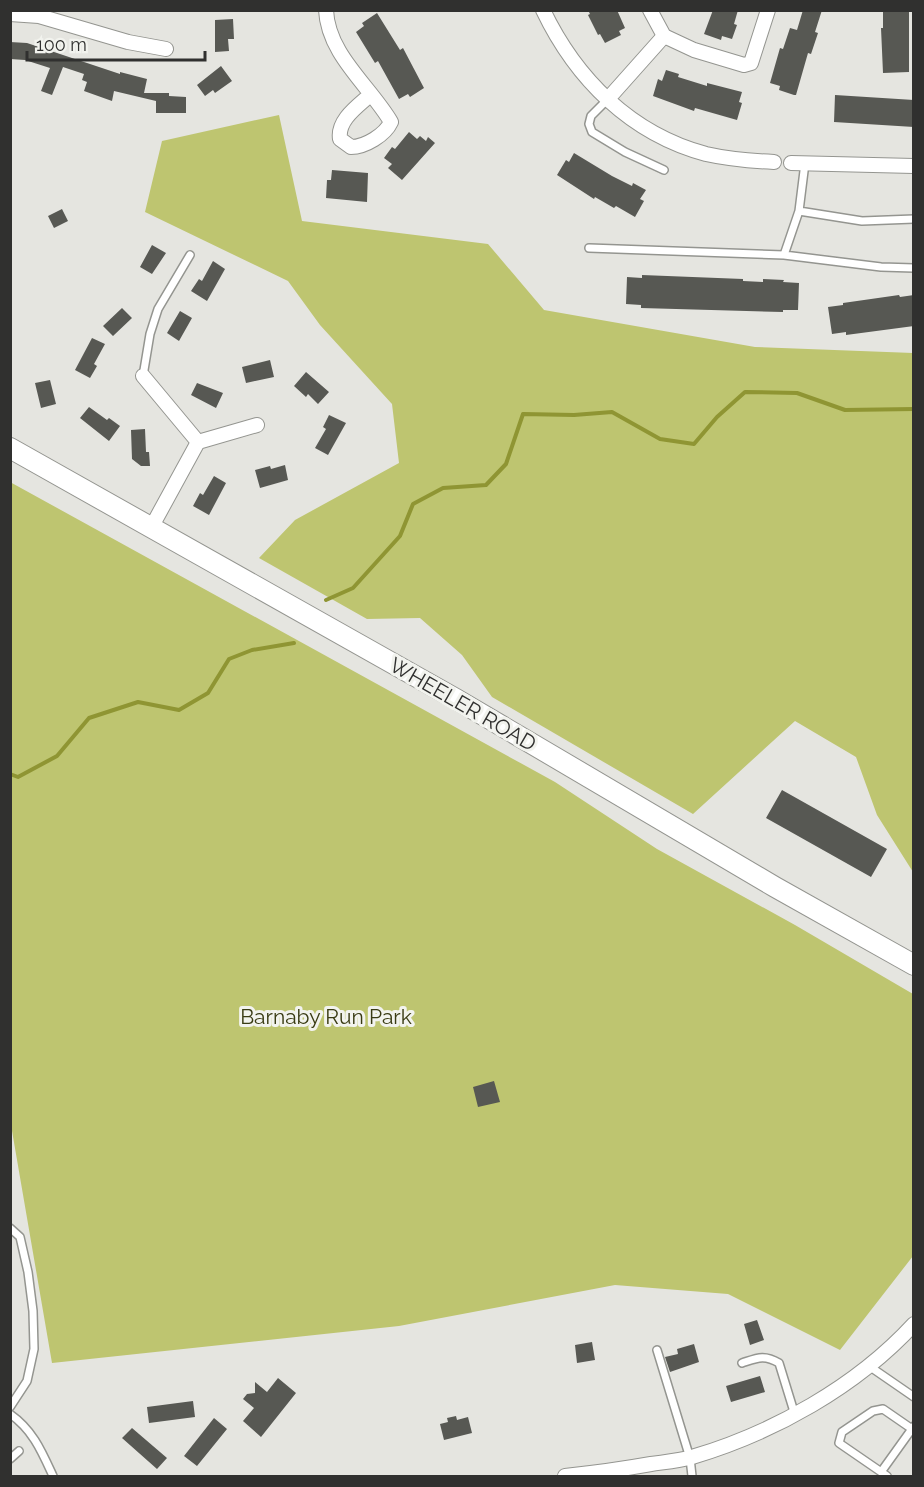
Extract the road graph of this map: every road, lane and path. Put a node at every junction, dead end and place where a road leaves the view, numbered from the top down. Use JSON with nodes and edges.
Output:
{"nodes":[{"id":1,"x":326,"y":10,"type":"edge"},
{"id":2,"x":543,"y":10,"type":"edge"},
{"id":3,"x":650,"y":10,"type":"edge"},
{"id":4,"x":768,"y":10,"type":"edge"},
{"id":5,"x":10,"y":14,"type":"edge"},
{"id":6,"x":664,"y":36,"type":"junction"},
{"id":7,"x":166,"y":49,"type":"dead end"},
{"id":8,"x":370,"y":95,"type":"dead end"},
{"id":9,"x":607,"y":100,"type":"junction"},
{"id":10,"x":774,"y":162,"type":"dead end"},
{"id":11,"x":798,"y":163,"type":"joint"},
{"id":12,"x":914,"y":166,"type":"edge"},
{"id":13,"x":664,"y":170,"type":"dead end"},
{"id":14,"x":799,"y":211,"type":"junction"},
{"id":15,"x":914,"y":219,"type":"edge"},
{"id":16,"x":590,"y":249,"type":"dead end"},
{"id":17,"x":190,"y":255,"type":"dead end"},
{"id":18,"x":784,"y":255,"type":"junction"},
{"id":19,"x":914,"y":268,"type":"edge"},
{"id":20,"x":143,"y":376,"type":"joint"},
{"id":21,"x":257,"y":425,"type":"dead end"},
{"id":22,"x":198,"y":442,"type":"junction"},
{"id":23,"x":10,"y":448,"type":"edge"},
{"id":24,"x":151,"y":528,"type":"junction"},
{"id":25,"x":914,"y":964,"type":"edge"},
{"id":26,"x":10,"y":1228,"type":"edge"},
{"id":27,"x":914,"y":1323,"type":"edge"},
{"id":28,"x":657,"y":1350,"type":"dead end"},
{"id":29,"x":742,"y":1363,"type":"dead end"},
{"id":30,"x":867,"y":1365,"type":"junction"},
{"id":31,"x":914,"y":1397,"type":"edge"},
{"id":32,"x":10,"y":1407,"type":"edge"},
{"id":33,"x":10,"y":1414,"type":"edge"},
{"id":34,"x":795,"y":1414,"type":"junction"},
{"id":35,"x":913,"y":1427,"type":"edge"},
{"id":36,"x":19,"y":1451,"type":"dead end"},
{"id":37,"x":690,"y":1458,"type":"junction"},
{"id":38,"x":10,"y":1459,"type":"edge"},
{"id":39,"x":884,"y":1474,"type":"edge"},
{"id":40,"x":53,"y":1476,"type":"edge"},
{"id":41,"x":565,"y":1476,"type":"edge"},
{"id":42,"x":692,"y":1476,"type":"edge"}],
"edges":[{"from":1,"to":8,"type":"street"},
{"from":2,"to":9,"type":"street"},
{"from":3,"to":6,"type":"street"},
{"from":4,"to":6,"type":"street"},
{"from":5,"to":7,"type":"street"},
{"from":6,"to":9,"type":"street"},
{"from":9,"to":10,"type":"street"},
{"from":9,"to":13,"type":"lane"},
{"from":11,"to":12,"type":"street"},
{"from":11,"to":14,"type":"lane"},
{"from":14,"to":15,"type":"lane"},
{"from":14,"to":18,"type":"lane"},
{"from":16,"to":18,"type":"lane"},
{"from":17,"to":20,"type":"lane"},
{"from":18,"to":19,"type":"lane"},
{"from":20,"to":22,"type":"street"},
{"from":21,"to":22,"type":"street"},
{"from":22,"to":24,"type":"street"},
{"from":23,"to":24,"type":"main road","name":"WHEELER ROAD"},
{"from":24,"to":25,"type":"main road","name":"WHEELER ROAD"},
{"from":26,"to":32,"type":"lane"},
{"from":27,"to":30,"type":"street"},
{"from":28,"to":37,"type":"lane"},
{"from":29,"to":34,"type":"lane"},
{"from":30,"to":31,"type":"lane"},
{"from":30,"to":34,"type":"street"},
{"from":33,"to":40,"type":"lane"},
{"from":34,"to":37,"type":"street"},
{"from":35,"to":39,"type":"lane"},
{"from":35,"to":39,"type":"lane"},
{"from":36,"to":38,"type":"lane"},
{"from":37,"to":41,"type":"street"},
{"from":37,"to":42,"type":"lane"}]}
